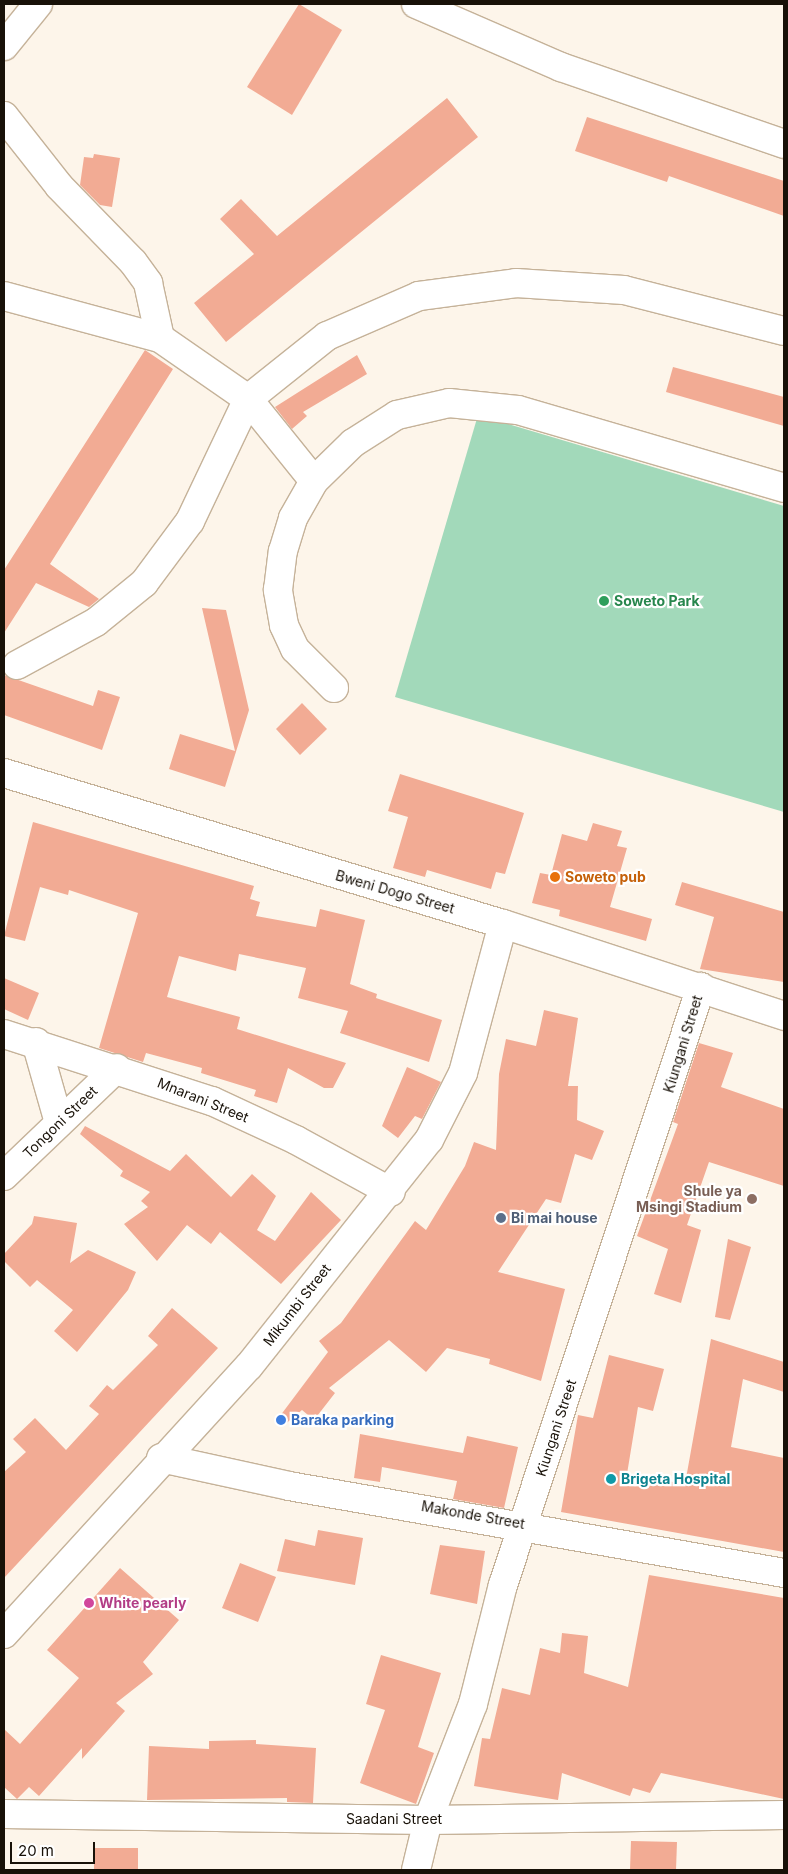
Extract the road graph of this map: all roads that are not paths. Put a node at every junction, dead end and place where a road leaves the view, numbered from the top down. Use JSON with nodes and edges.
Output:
{"nodes":[{"id":1,"x":38,"y":4,"type":"edge"},
{"id":2,"x":416,"y":4,"type":"edge"},
{"id":3,"x":4,"y":46,"type":"edge"},
{"id":4,"x":4,"y":116,"type":"edge"},
{"id":5,"x":784,"y":144,"type":"edge"},
{"id":6,"x":4,"y":296,"type":"edge"},
{"id":7,"x":784,"y":331,"type":"edge"},
{"id":8,"x":160,"y":338,"type":"junction"},
{"id":9,"x":248,"y":399,"type":"junction"},
{"id":10,"x":314,"y":481,"type":"junction"},
{"id":11,"x":784,"y":488,"type":"edge"},
{"id":12,"x":17,"y":665,"type":"dead end"},
{"id":13,"x":334,"y":688,"type":"dead end"},
{"id":14,"x":4,"y":773,"type":"edge"},
{"id":15,"x":503,"y":924,"type":"junction"},
{"id":16,"x":700,"y":988,"type":"junction"},
{"id":17,"x":784,"y":1016,"type":"edge"},
{"id":18,"x":4,"y":1034,"type":"edge"},
{"id":19,"x":36,"y":1042,"type":"junction"},
{"id":20,"x":116,"y":1068,"type":"junction"},
{"id":21,"x":58,"y":1123,"type":"junction"},
{"id":22,"x":4,"y":1176,"type":"edge"},
{"id":23,"x":390,"y":1192,"type":"junction"},
{"id":24,"x":162,"y":1458,"type":"junction"},
{"id":25,"x":525,"y":1524,"type":"junction"},
{"id":26,"x":784,"y":1573,"type":"edge"},
{"id":27,"x":4,"y":1632,"type":"edge"},
{"id":28,"x":4,"y":1814,"type":"edge"},
{"id":29,"x":784,"y":1815,"type":"edge"},
{"id":30,"x":428,"y":1820,"type":"junction"},
{"id":31,"x":416,"y":1870,"type":"edge"}],
"edges":[{"from":1,"to":3,"type":"street"},
{"from":2,"to":5,"type":"street"},
{"from":4,"to":8,"type":"street"},
{"from":6,"to":8,"type":"street"},
{"from":7,"to":9,"type":"street"},
{"from":8,"to":9,"type":"street"},
{"from":9,"to":10,"type":"street"},
{"from":9,"to":12,"type":"street"},
{"from":10,"to":11,"type":"street"},
{"from":10,"to":13,"type":"street"},
{"from":14,"to":15,"type":"street","name":"Bweni Dogo Street"},
{"from":15,"to":16,"type":"street","name":"Bweni Dogo Street"},
{"from":15,"to":23,"type":"street","name":"Mikumbi Street"},
{"from":16,"to":17,"type":"street","name":"Bweni Dogo Street"},
{"from":16,"to":25,"type":"street","name":"Kiungani Street"},
{"from":18,"to":19,"type":"street","name":"Mnarani Street"},
{"from":19,"to":20,"type":"street","name":"Mnarani Street"},
{"from":19,"to":21,"type":"street"},
{"from":20,"to":21,"type":"street","name":"Tongoni Street"},
{"from":20,"to":23,"type":"street","name":"Mnarani Street"},
{"from":21,"to":22,"type":"street","name":"Tongoni Street"},
{"from":23,"to":24,"type":"street","name":"Mikumbi Street"},
{"from":24,"to":25,"type":"street","name":"Makonde Street"},
{"from":24,"to":27,"type":"street","name":"Mikumbi Street"},
{"from":25,"to":26,"type":"street","name":"Makonde Street"},
{"from":25,"to":30,"type":"street","name":"Kiungani Street"},
{"from":28,"to":30,"type":"street","name":"Saadani Street"},
{"from":29,"to":30,"type":"street","name":"Saadani Street"},
{"from":30,"to":31,"type":"street","name":"Kiungani Street"}]}
